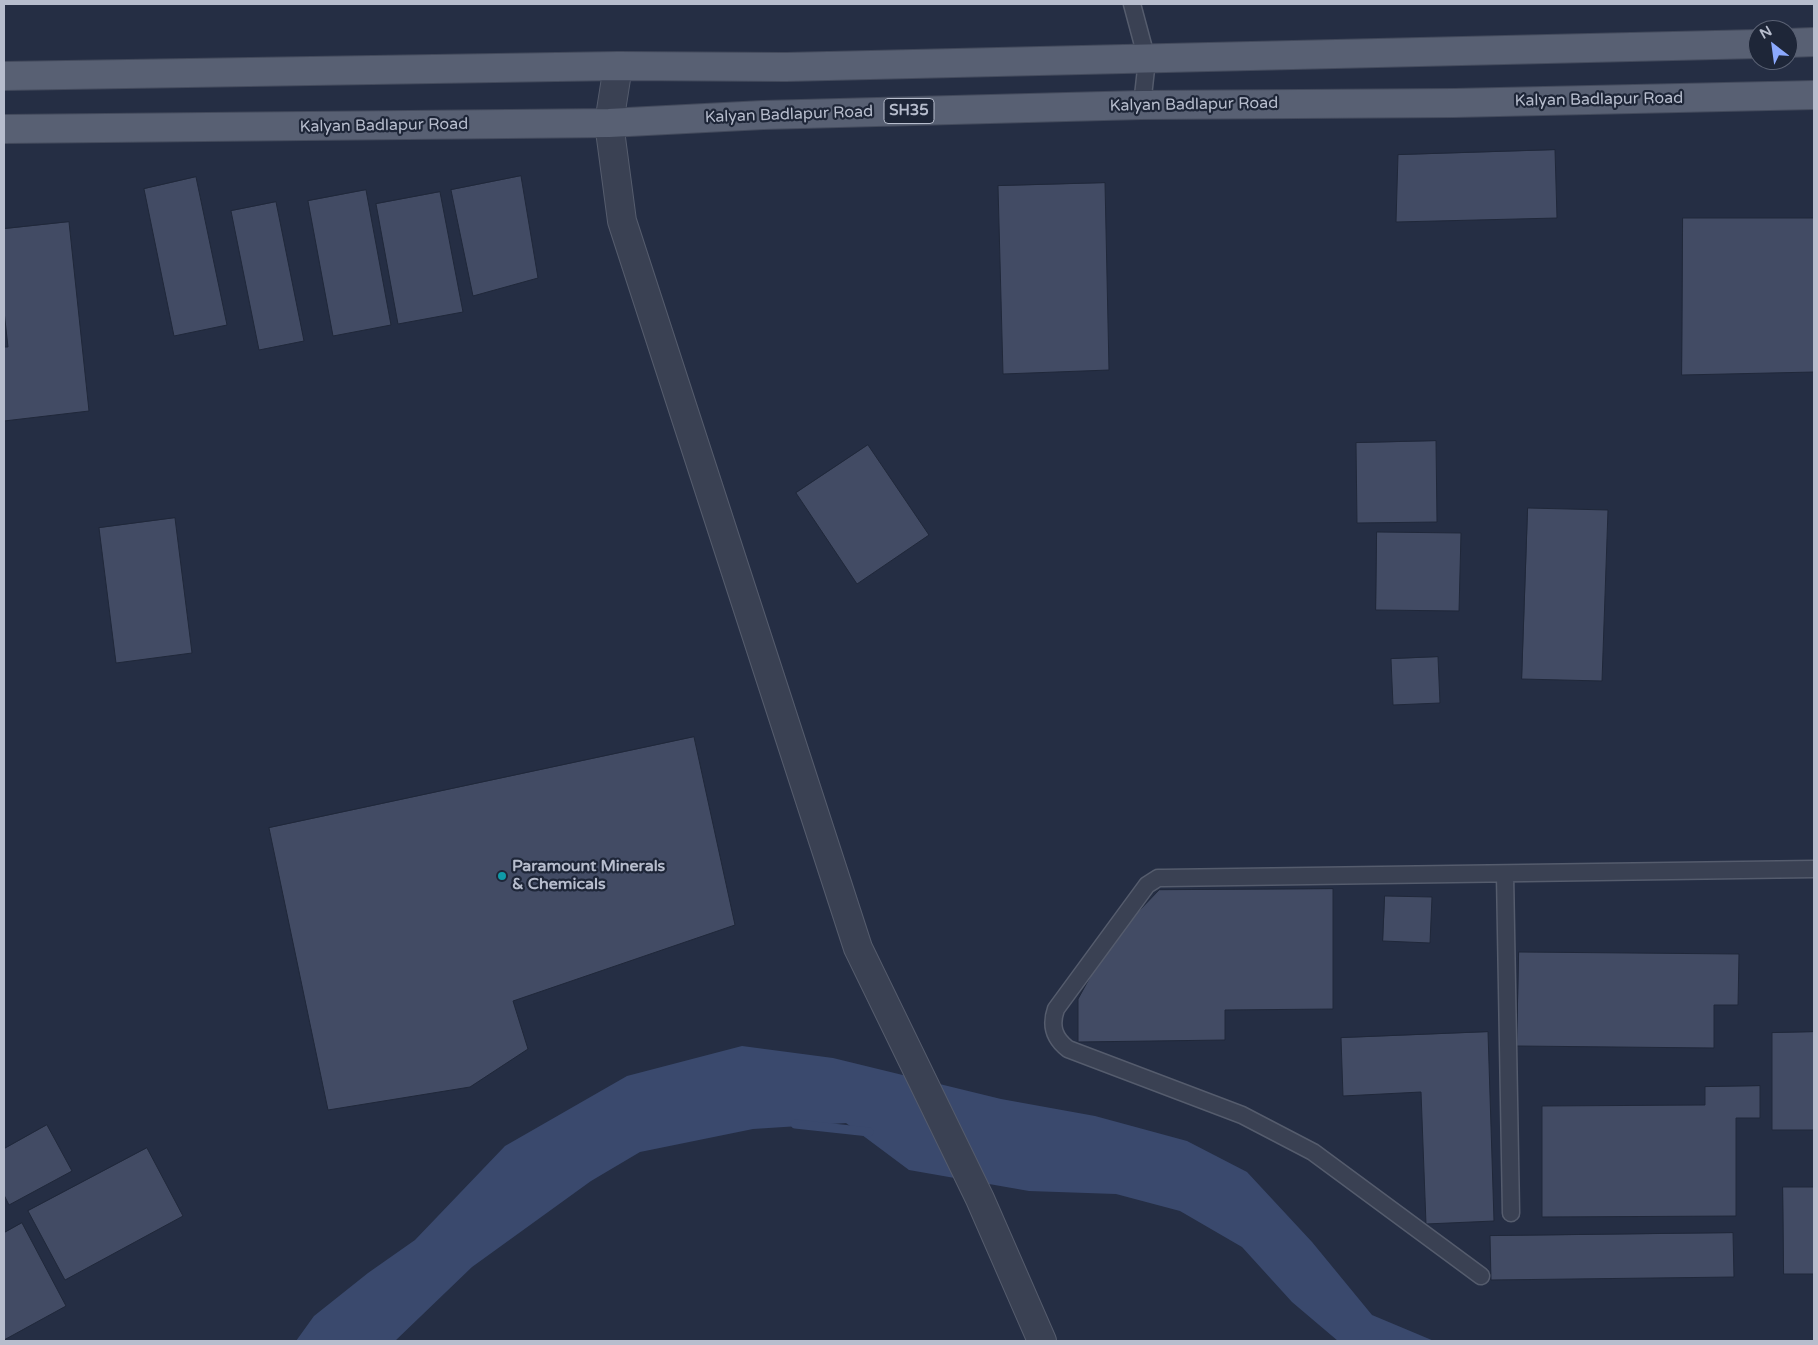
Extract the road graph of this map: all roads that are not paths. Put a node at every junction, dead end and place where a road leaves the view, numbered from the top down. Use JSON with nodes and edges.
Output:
{"nodes":[{"id":1,"x":1132,"y":4,"type":"edge"},
{"id":2,"x":1814,"y":42,"type":"edge"},
{"id":3,"x":1798,"y":43,"type":"edge"},
{"id":4,"x":1748,"y":44,"type":"edge"},
{"id":5,"x":1147,"y":60,"type":"junction"},
{"id":6,"x":618,"y":66,"type":"junction"},
{"id":7,"x":4,"y":76,"type":"edge"},
{"id":8,"x":1814,"y":95,"type":"edge"},
{"id":9,"x":1142,"y":105,"type":"junction"},
{"id":10,"x":610,"y":123,"type":"junction"},
{"id":11,"x":4,"y":129,"type":"edge"},
{"id":12,"x":1814,"y":869,"type":"edge"},
{"id":13,"x":1505,"y":874,"type":"junction"},
{"id":14,"x":1511,"y":1213,"type":"dead end"},
{"id":15,"x":1481,"y":1276,"type":"dead end"},
{"id":16,"x":1042,"y":1341,"type":"edge"}],
"edges":[{"from":1,"to":5,"type":"lane"},
{"from":2,"to":3,"type":"main road"},
{"from":4,"to":5,"type":"main road"},
{"from":5,"to":6,"type":"main road"},
{"from":5,"to":9,"type":"lane"},
{"from":6,"to":7,"type":"main road"},
{"from":6,"to":10,"type":"street"},
{"from":8,"to":9,"type":"main road","name":"Kalyan Badlapur Road","number":"SH35"},
{"from":9,"to":10,"type":"main road","name":"Kalyan Badlapur Road","number":"SH35"},
{"from":10,"to":11,"type":"main road","name":"Kalyan Badlapur Road","number":"SH35"},
{"from":10,"to":16,"type":"street"},
{"from":12,"to":13,"type":"lane"},
{"from":13,"to":14,"type":"lane"},
{"from":13,"to":15,"type":"lane"}]}
